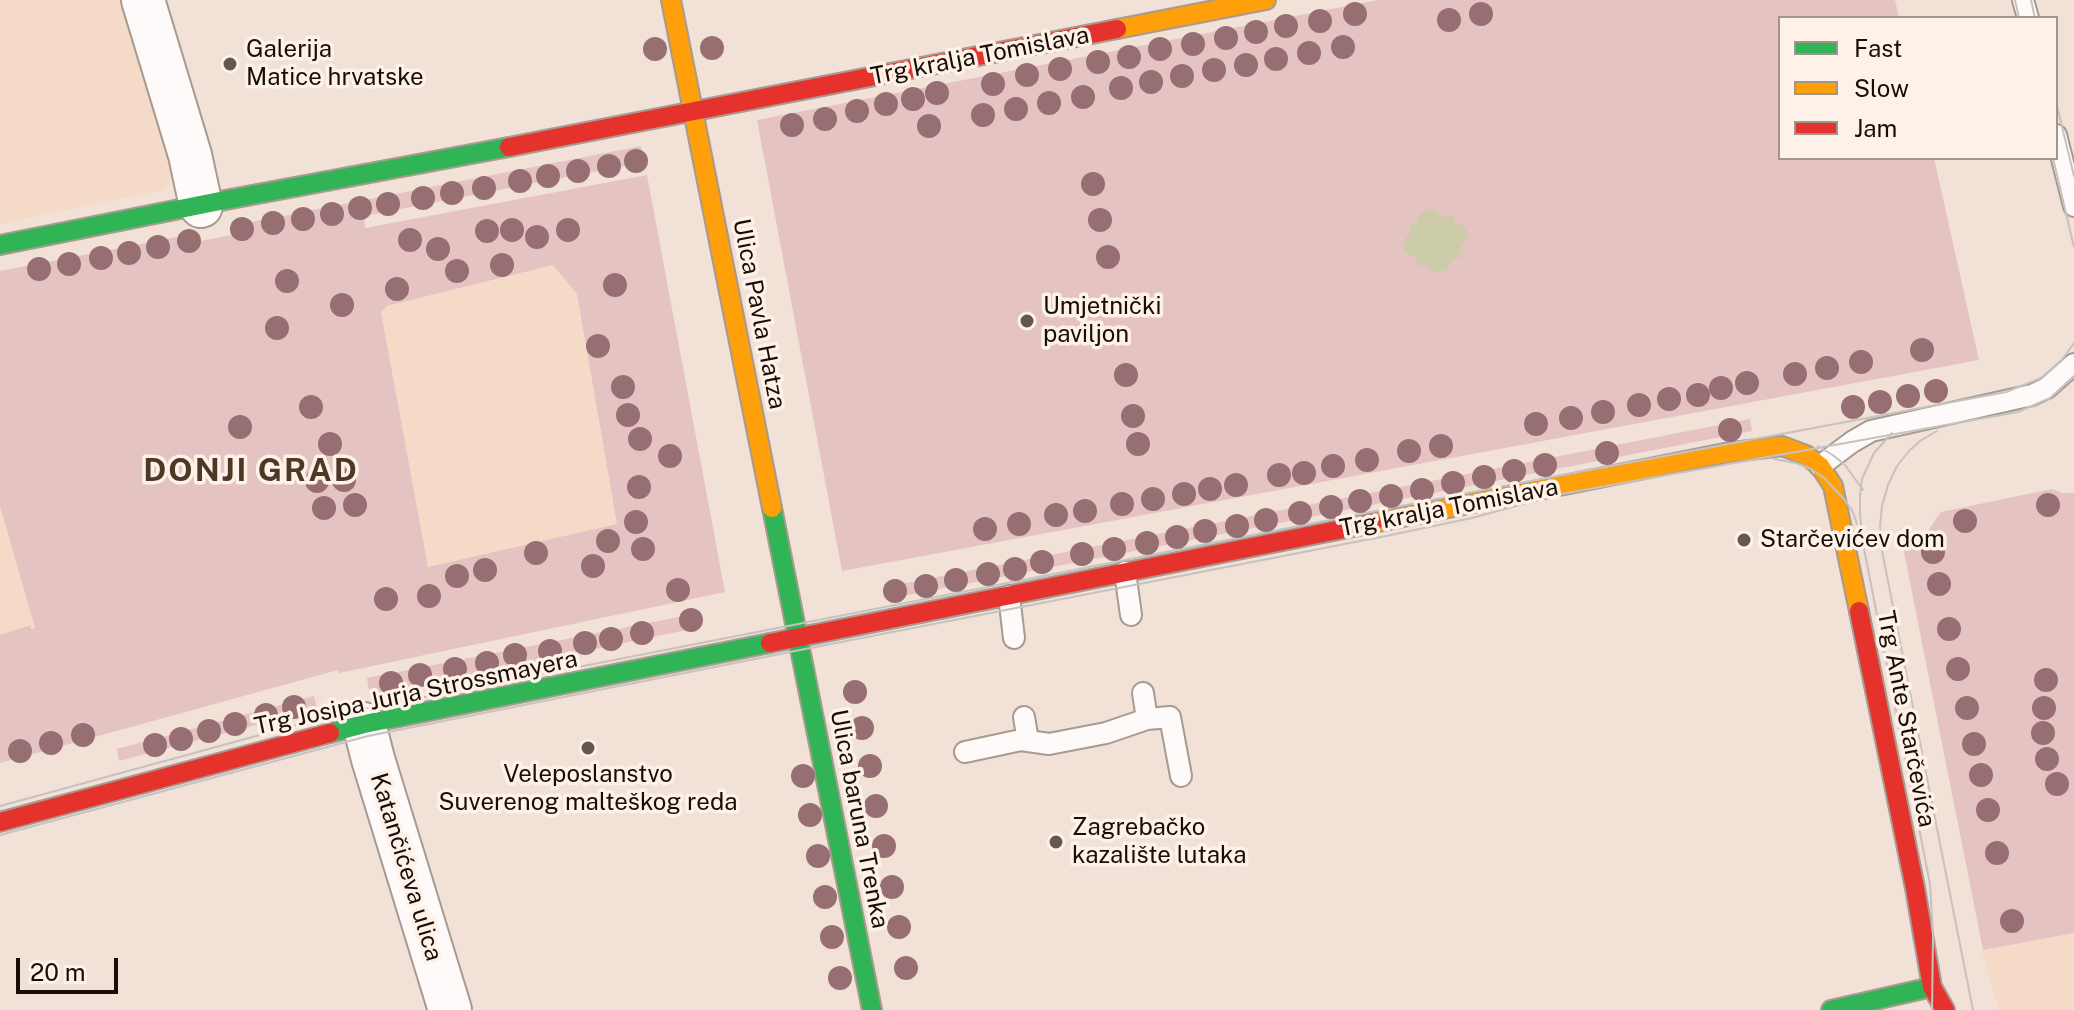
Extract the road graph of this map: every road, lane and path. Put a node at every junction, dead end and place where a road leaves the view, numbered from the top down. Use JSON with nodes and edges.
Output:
{"nodes":[{"id":1,"x":143,"y":0,"type":"edge"},
{"id":2,"x":671,"y":0,"type":"edge"},
{"id":3,"x":1266,"y":0,"type":"edge"},
{"id":4,"x":694,"y":112,"type":"junction"},
{"id":5,"x":2058,"y":143,"type":"edge"},
{"id":6,"x":201,"y":206,"type":"junction"},
{"id":7,"x":2074,"y":206,"type":"edge"},
{"id":8,"x":0,"y":245,"type":"edge"},
{"id":9,"x":2074,"y":364,"type":"edge"},
{"id":10,"x":1820,"y":466,"type":"junction"},
{"id":11,"x":1125,"y":572,"type":"junction"},
{"id":12,"x":1009,"y":596,"type":"junction"},
{"id":13,"x":1131,"y":615,"type":"dead end"},
{"id":14,"x":799,"y":638,"type":"junction"},
{"id":15,"x":1014,"y":638,"type":"dead end"},
{"id":16,"x":1143,"y":693,"type":"dead end"},
{"id":17,"x":1024,"y":717,"type":"dead end"},
{"id":18,"x":1147,"y":719,"type":"junction"},
{"id":19,"x":364,"y":724,"type":"junction"},
{"id":20,"x":1028,"y":741,"type":"junction"},
{"id":21,"x":965,"y":752,"type":"dead end"},
{"id":22,"x":1181,"y":776,"type":"dead end"},
{"id":23,"x":0,"y":822,"type":"edge"},
{"id":24,"x":1932,"y":987,"type":"junction"},
{"id":25,"x":450,"y":1010,"type":"edge"},
{"id":26,"x":872,"y":1010,"type":"edge"},
{"id":27,"x":1831,"y":1010,"type":"edge"},
{"id":28,"x":1945,"y":1010,"type":"edge"}],
"edges":[{"from":1,"to":6,"type":"street"},
{"from":2,"to":4,"type":"street","name":"Ulica Pavla Hatza"},
{"from":3,"to":4,"type":"street","name":"Trg kralja Tomislava"},
{"from":4,"to":6,"type":"street"},
{"from":4,"to":14,"type":"street","name":"Ulica Pavla Hatza"},
{"from":5,"to":7,"type":"lane"},
{"from":6,"to":8,"type":"street"},
{"from":9,"to":10,"type":"lane"},
{"from":10,"to":11,"type":"street","name":"Trg kralja Tomislava"},
{"from":10,"to":24,"type":"street","name":"Trg Ante Starčevića"},
{"from":11,"to":12,"type":"street","name":"Trg kralja Tomislava"},
{"from":11,"to":13,"type":"lane"},
{"from":12,"to":14,"type":"street","name":"Trg kralja Tomislava"},
{"from":12,"to":15,"type":"lane"},
{"from":14,"to":19,"type":"street","name":"Trg Josipa Jurja Strossmayera"},
{"from":14,"to":26,"type":"street","name":"Ulica baruna Trenka"},
{"from":16,"to":18,"type":"lane"},
{"from":17,"to":20,"type":"lane"},
{"from":18,"to":20,"type":"lane"},
{"from":18,"to":22,"type":"lane"},
{"from":19,"to":23,"type":"street","name":"Trg Josipa Jurja Strossmayera"},
{"from":19,"to":25,"type":"street","name":"Katančićeva ulica"},
{"from":20,"to":21,"type":"lane"},
{"from":24,"to":27,"type":"street"},
{"from":24,"to":28,"type":"street","name":"Trg Ante Starčevića"}]}
